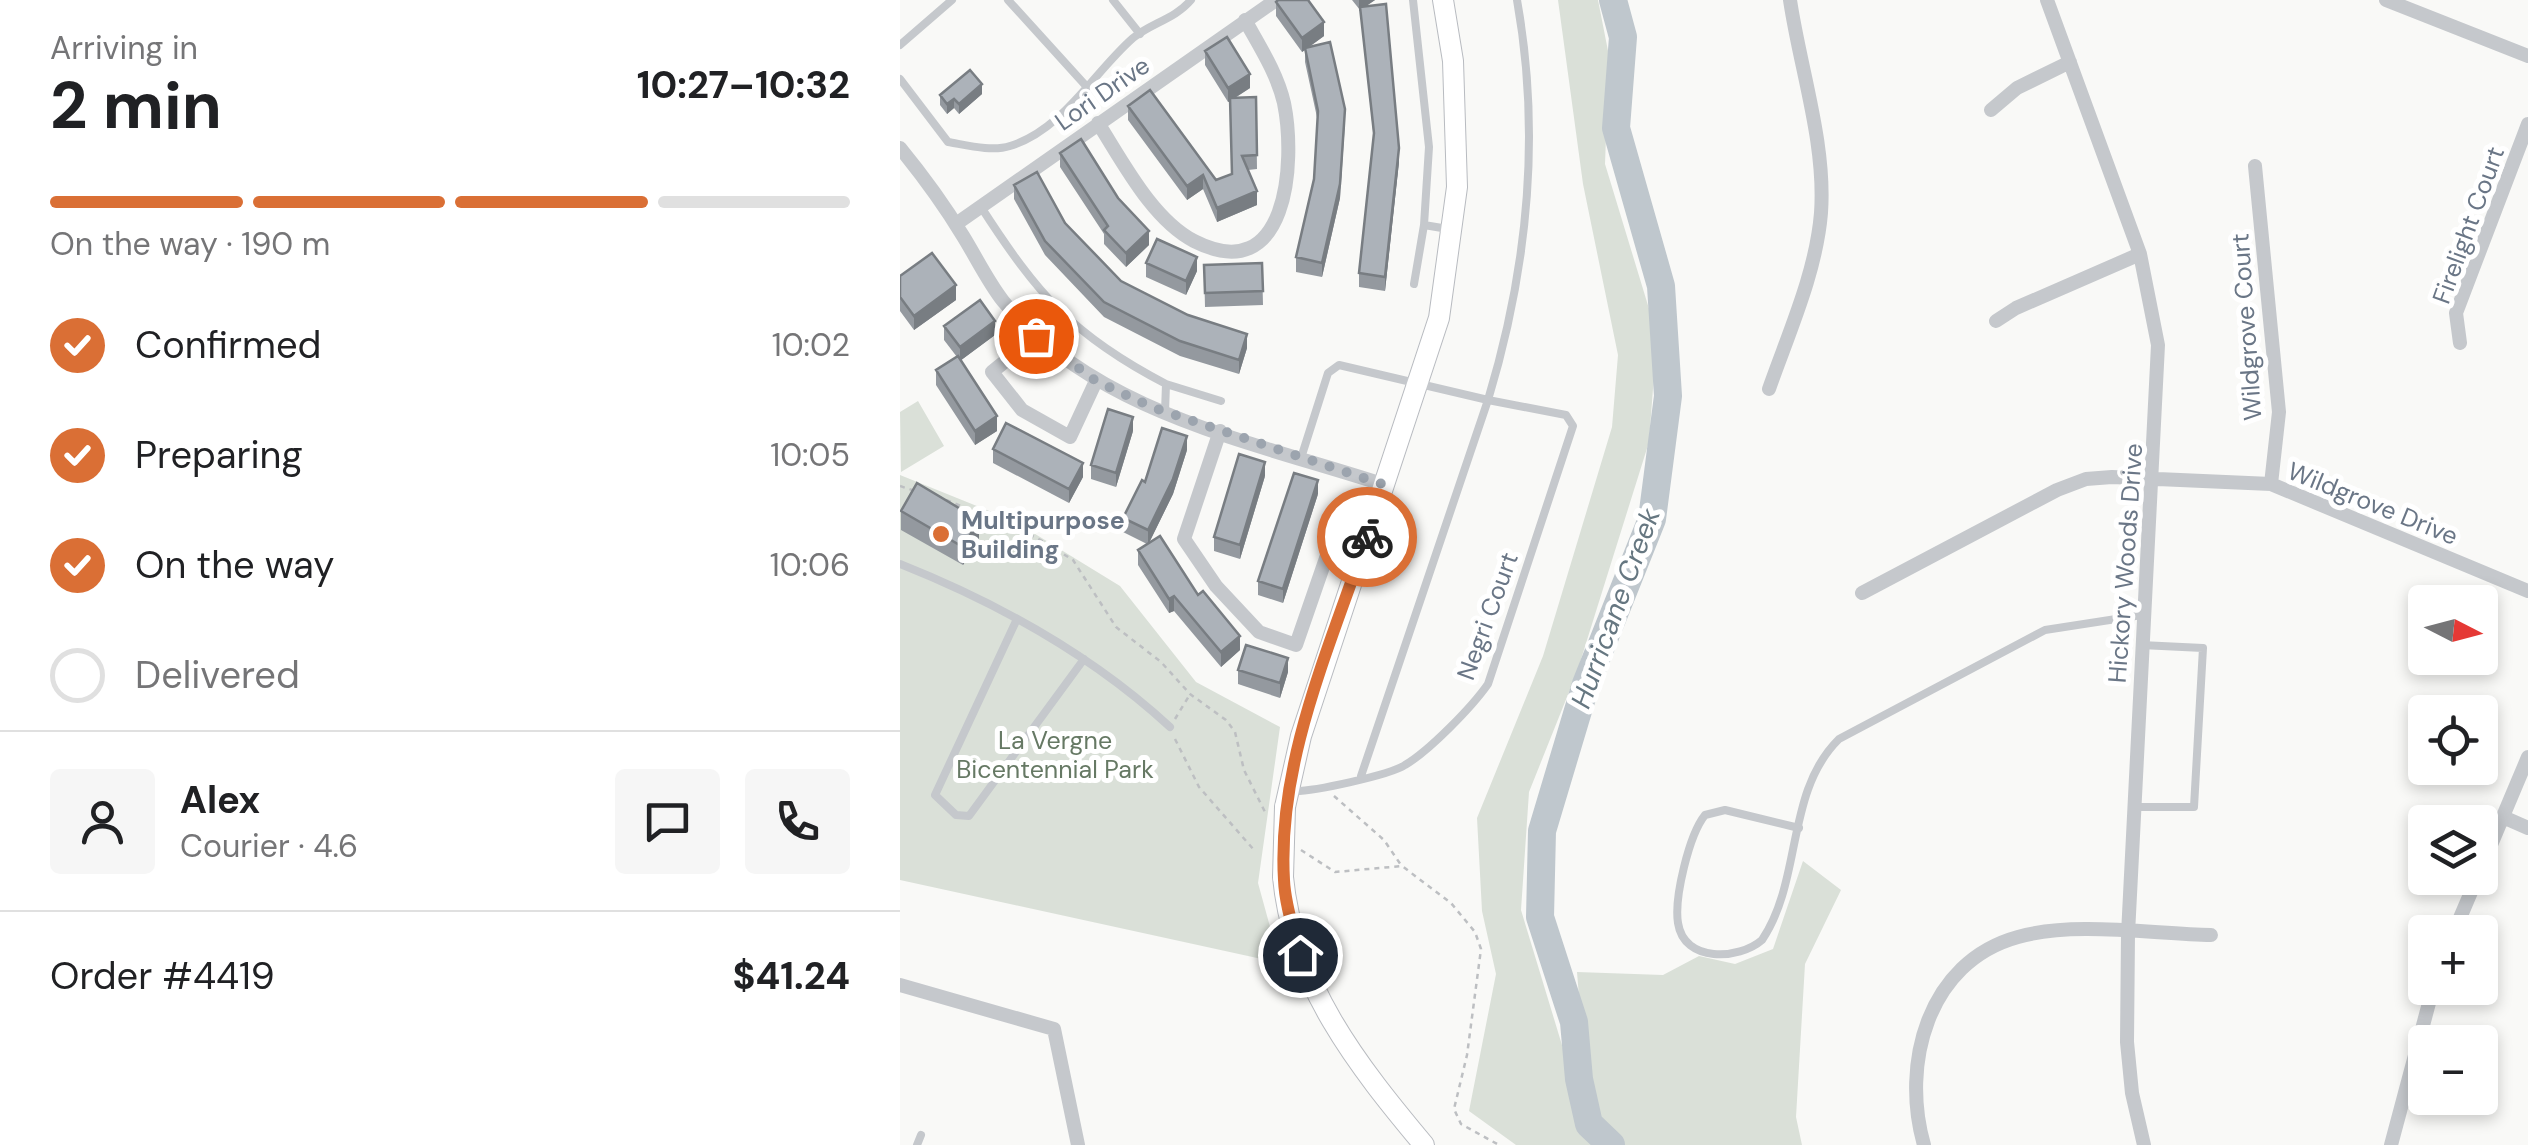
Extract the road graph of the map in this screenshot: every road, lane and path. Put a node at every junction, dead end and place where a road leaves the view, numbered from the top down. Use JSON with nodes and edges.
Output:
{"nodes":[{"id":1,"x":952,"y":0,"type":"edge"},
{"id":2,"x":1008,"y":0,"type":"edge"},
{"id":3,"x":1112,"y":0,"type":"edge"},
{"id":4,"x":1191,"y":0,"type":"edge"},
{"id":5,"x":1276,"y":0,"type":"edge"},
{"id":6,"x":1413,"y":0,"type":"edge"},
{"id":7,"x":1443,"y":0,"type":"edge"},
{"id":8,"x":1517,"y":0,"type":"edge"},
{"id":9,"x":1790,"y":0,"type":"edge"},
{"id":10,"x":2047,"y":0,"type":"edge"},
{"id":11,"x":2386,"y":0,"type":"edge"},
{"id":12,"x":2420,"y":6,"type":"edge"},
{"id":13,"x":1246,"y":20,"type":"junction"},
{"id":14,"x":1140,"y":34,"type":"junction"},
{"id":15,"x":900,"y":45,"type":"edge"},
{"id":16,"x":2528,"y":56,"type":"edge"},
{"id":17,"x":2070,"y":62,"type":"junction"},
{"id":18,"x":900,"y":79,"type":"edge"},
{"id":19,"x":1087,"y":87,"type":"junction"},
{"id":20,"x":1991,"y":110,"type":"dead end"},
{"id":21,"x":1098,"y":123,"type":"junction"},
{"id":22,"x":2528,"y":124,"type":"edge"},
{"id":23,"x":900,"y":148,"type":"edge"},
{"id":24,"x":2256,"y":166,"type":"dead end"},
{"id":25,"x":981,"y":206,"type":"junction"},
{"id":26,"x":956,"y":224,"type":"junction"},
{"id":27,"x":1424,"y":225,"type":"junction"},
{"id":28,"x":1452,"y":230,"type":"junction"},
{"id":29,"x":2140,"y":254,"type":"junction"},
{"id":30,"x":1414,"y":284,"type":"dead end"},
{"id":31,"x":1996,"y":321,"type":"dead end"},
{"id":32,"x":1036,"y":336,"type":"junction"},
{"id":33,"x":2460,"y":342,"type":"dead end"},
{"id":34,"x":1096,"y":381,"type":"junction"},
{"id":35,"x":1166,"y":384,"type":"junction"},
{"id":36,"x":1418,"y":386,"type":"junction"},
{"id":37,"x":1769,"y":389,"type":"dead end"},
{"id":38,"x":1488,"y":400,"type":"junction"},
{"id":39,"x":1221,"y":401,"type":"dead end"},
{"id":40,"x":1165,"y":412,"type":"junction"},
{"id":41,"x":1220,"y":431,"type":"junction"},
{"id":42,"x":1301,"y":458,"type":"junction"},
{"id":43,"x":2153,"y":478,"type":"junction"},
{"id":44,"x":2271,"y":484,"type":"junction"},
{"id":45,"x":1385,"y":485,"type":"junction"},
{"id":46,"x":900,"y":486,"type":"edge"},
{"id":47,"x":920,"y":492,"type":"edge"},
{"id":48,"x":934,"y":495,"type":"edge"},
{"id":49,"x":1343,"y":508,"type":"dead end"},
{"id":50,"x":900,"y":564,"type":"edge"},
{"id":51,"x":2528,"y":591,"type":"edge"},
{"id":52,"x":1862,"y":593,"type":"dead end"},
{"id":53,"x":2142,"y":615,"type":"junction"},
{"id":54,"x":1017,"y":620,"type":"junction"},
{"id":55,"x":2141,"y":645,"type":"junction"},
{"id":56,"x":1084,"y":659,"type":"junction"},
{"id":57,"x":1190,"y":694,"type":"junction"},
{"id":58,"x":1170,"y":727,"type":"junction"},
{"id":59,"x":2528,"y":757,"type":"edge"},
{"id":60,"x":1361,"y":776,"type":"junction"},
{"id":61,"x":1324,"y":788,"type":"junction"},
{"id":62,"x":1280,"y":805,"type":"junction"},
{"id":63,"x":2134,"y":807,"type":"junction"},
{"id":64,"x":2503,"y":817,"type":"junction"},
{"id":65,"x":1799,"y":828,"type":"junction"},
{"id":66,"x":2528,"y":828,"type":"edge"},
{"id":67,"x":2498,"y":829,"type":"edge"},
{"id":68,"x":1291,"y":840,"type":"dead end"},
{"id":69,"x":1254,"y":850,"type":"dead end"},
{"id":70,"x":1402,"y":866,"type":"junction"},
{"id":71,"x":2128,"y":934,"type":"junction"},
{"id":72,"x":2211,"y":935,"type":"dead end"},
{"id":73,"x":900,"y":985,"type":"edge"},
{"id":74,"x":2428,"y":1005,"type":"edge"},
{"id":75,"x":921,"y":1135,"type":"dead end"},
{"id":76,"x":917,"y":1145,"type":"edge"},
{"id":77,"x":1078,"y":1145,"type":"edge"},
{"id":78,"x":1424,"y":1145,"type":"edge"},
{"id":79,"x":1498,"y":1145,"type":"edge"},
{"id":80,"x":1924,"y":1145,"type":"edge"},
{"id":81,"x":2144,"y":1145,"type":"edge"},
{"id":82,"x":2392,"y":1145,"type":"edge"}],
"edges":[{"from":1,"to":15,"type":"lane"},
{"from":2,"to":19,"type":"lane"},
{"from":3,"to":14,"type":"lane"},
{"from":4,"to":14,"type":"lane"},
{"from":5,"to":13,"type":"street","name":"Lori Drive"},
{"from":6,"to":27,"type":"lane"},
{"from":7,"to":28,"type":"main road"},
{"from":8,"to":38,"type":"lane"},
{"from":9,"to":37,"type":"street"},
{"from":10,"to":17,"type":"street","name":"Hickory Woods Drive"},
{"from":11,"to":12,"type":"street"},
{"from":12,"to":16,"type":"street"},
{"from":13,"to":21,"type":"street","name":"Lori Drive"},
{"from":13,"to":21,"type":"street"},
{"from":14,"to":19,"type":"lane"},
{"from":17,"to":20,"type":"street"},
{"from":17,"to":29,"type":"street","name":"Hickory Woods Drive"},
{"from":18,"to":19,"type":"lane"},
{"from":21,"to":25,"type":"street","name":"Lori Drive"},
{"from":22,"to":33,"type":"street","name":"Firelight Court"},
{"from":23,"to":26,"type":"street"},
{"from":24,"to":44,"type":"street","name":"Wildgrove Court"},
{"from":25,"to":26,"type":"street","name":"Lori Drive"},
{"from":25,"to":35,"type":"lane"},
{"from":26,"to":32,"type":"street"},
{"from":27,"to":28,"type":"lane"},
{"from":27,"to":30,"type":"lane"},
{"from":28,"to":36,"type":"main road"},
{"from":29,"to":31,"type":"street"},
{"from":29,"to":43,"type":"street","name":"Hickory Woods Drive"},
{"from":32,"to":34,"type":"street"},
{"from":32,"to":34,"type":"street"},
{"from":34,"to":40,"type":"street"},
{"from":35,"to":39,"type":"lane"},
{"from":35,"to":40,"type":"lane"},
{"from":36,"to":38,"type":"lane"},
{"from":36,"to":42,"type":"lane"},
{"from":36,"to":45,"type":"main road"},
{"from":38,"to":60,"type":"lane"},
{"from":38,"to":60,"type":"lane","name":"Negri Court"},
{"from":40,"to":41,"type":"street"},
{"from":41,"to":42,"type":"street"},
{"from":41,"to":49,"type":"street"},
{"from":42,"to":45,"type":"street"},
{"from":43,"to":44,"type":"street","name":"Wildgrove Drive"},
{"from":43,"to":52,"type":"street","name":"Wildgrove Drive"},
{"from":43,"to":53,"type":"street","name":"Hickory Woods Drive"},
{"from":44,"to":51,"type":"street","name":"Wildgrove Drive"},
{"from":45,"to":62,"type":"main road"},
{"from":46,"to":47,"type":"path"},
{"from":48,"to":57,"type":"path"},
{"from":50,"to":54,"type":"lane"},
{"from":53,"to":55,"type":"street","name":"Hickory Woods Drive"},
{"from":53,"to":65,"type":"lane"},
{"from":54,"to":56,"type":"lane"},
{"from":54,"to":56,"type":"lane"},
{"from":55,"to":63,"type":"street","name":"Hickory Woods Drive"},
{"from":55,"to":63,"type":"lane"},
{"from":56,"to":58,"type":"lane"},
{"from":57,"to":58,"type":"path"},
{"from":57,"to":62,"type":"path"},
{"from":58,"to":69,"type":"path"},
{"from":59,"to":64,"type":"street"},
{"from":60,"to":61,"type":"lane","name":"Negri Court"},
{"from":61,"to":62,"type":"lane","name":"Negri Court"},
{"from":61,"to":70,"type":"path"},
{"from":62,"to":78,"type":"main road","bridge":true},
{"from":63,"to":71,"type":"street","name":"Hickory Woods Drive"},
{"from":64,"to":66,"type":"street"},
{"from":64,"to":67,"type":"street"},
{"from":65,"to":65,"type":"lane"},
{"from":68,"to":70,"type":"path"},
{"from":70,"to":79,"type":"path"},
{"from":71,"to":72,"type":"street"},
{"from":71,"to":80,"type":"street"},
{"from":71,"to":81,"type":"street","name":"Hickory Woods Drive"},
{"from":73,"to":77,"type":"street"},
{"from":74,"to":82,"type":"street"},
{"from":75,"to":76,"type":"lane"}]}
